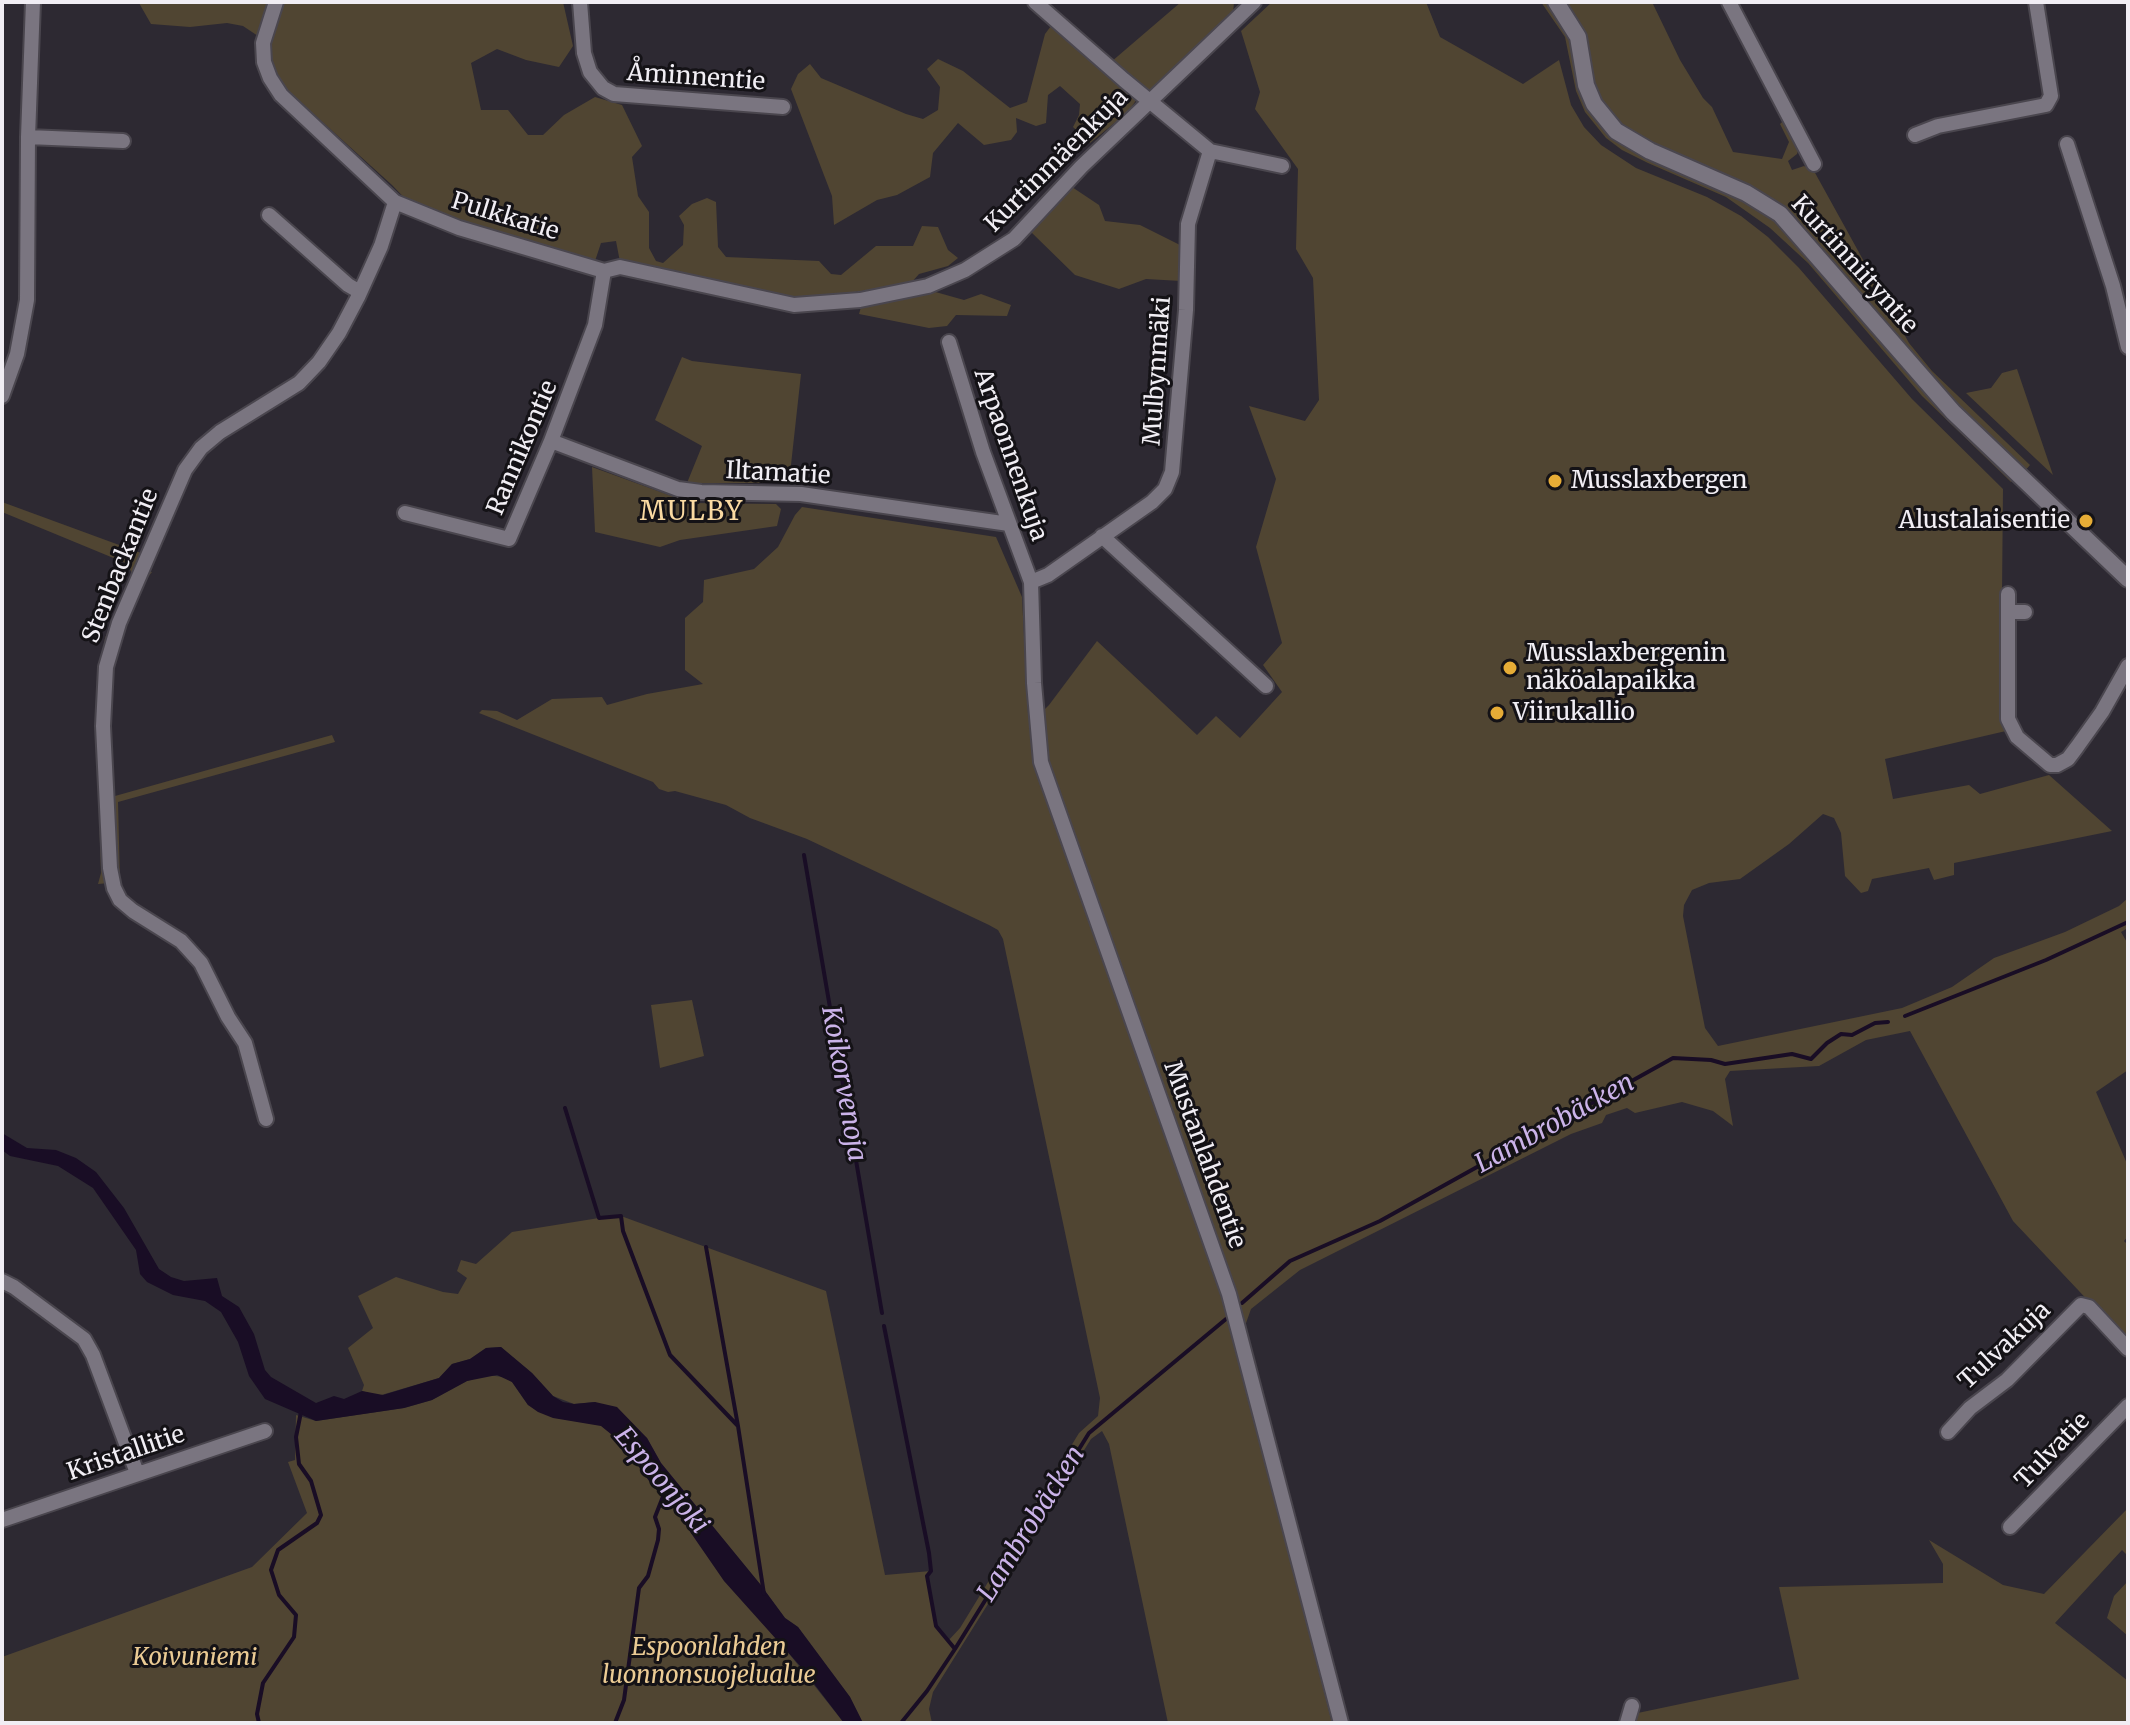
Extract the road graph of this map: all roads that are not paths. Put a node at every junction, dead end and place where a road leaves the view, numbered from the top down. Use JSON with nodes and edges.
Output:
{"nodes":[{"id":1,"x":33,"y":2,"type":"edge"},
{"id":2,"x":276,"y":2,"type":"edge"},
{"id":3,"x":580,"y":2,"type":"edge"},
{"id":4,"x":1035,"y":2,"type":"edge"},
{"id":5,"x":1254,"y":2,"type":"edge"},
{"id":6,"x":1556,"y":2,"type":"edge"},
{"id":7,"x":1729,"y":2,"type":"edge"},
{"id":8,"x":2036,"y":2,"type":"edge"},
{"id":9,"x":1150,"y":101,"type":"junction"},
{"id":10,"x":783,"y":107,"type":"dead end"},
{"id":11,"x":1915,"y":135,"type":"dead end"},
{"id":12,"x":28,"y":137,"type":"junction"},
{"id":13,"x":123,"y":141,"type":"dead end"},
{"id":14,"x":2067,"y":144,"type":"dead end"},
{"id":15,"x":1210,"y":151,"type":"junction"},
{"id":16,"x":1814,"y":164,"type":"dead end"},
{"id":17,"x":1282,"y":166,"type":"dead end"},
{"id":18,"x":395,"y":202,"type":"junction"},
{"id":19,"x":269,"y":215,"type":"dead end"},
{"id":20,"x":604,"y":271,"type":"junction"},
{"id":21,"x":360,"y":292,"type":"junction"},
{"id":22,"x":949,"y":342,"type":"dead end"},
{"id":23,"x":2128,"y":347,"type":"edge"},
{"id":24,"x":2,"y":396,"type":"edge"},
{"id":25,"x":551,"y":441,"type":"junction"},
{"id":26,"x":405,"y":513,"type":"dead end"},
{"id":27,"x":1009,"y":524,"type":"junction"},
{"id":28,"x":1102,"y":536,"type":"junction"},
{"id":29,"x":2128,"y":579,"type":"edge"},
{"id":30,"x":1031,"y":582,"type":"junction"},
{"id":31,"x":2008,"y":594,"type":"dead end"},
{"id":32,"x":2008,"y":612,"type":"junction"},
{"id":33,"x":2025,"y":612,"type":"dead end"},
{"id":34,"x":2128,"y":666,"type":"edge"},
{"id":35,"x":1266,"y":686,"type":"dead end"},
{"id":36,"x":266,"y":1119,"type":"dead end"},
{"id":37,"x":2,"y":1281,"type":"edge"},
{"id":38,"x":2128,"y":1349,"type":"edge"},
{"id":39,"x":2128,"y":1406,"type":"edge"},
{"id":40,"x":265,"y":1431,"type":"dead end"},
{"id":41,"x":1948,"y":1432,"type":"dead end"},
{"id":42,"x":137,"y":1473,"type":"junction"},
{"id":43,"x":2,"y":1520,"type":"edge"},
{"id":44,"x":2010,"y":1527,"type":"dead end"},
{"id":45,"x":1632,"y":1706,"type":"dead end"},
{"id":46,"x":1341,"y":1723,"type":"edge"},
{"id":47,"x":1627,"y":1723,"type":"edge"}],
"edges":[{"from":1,"to":12,"type":"street"},
{"from":2,"to":18,"type":"street"},
{"from":3,"to":10,"type":"street","name":"Åminnentie"},
{"from":4,"to":9,"type":"street"},
{"from":5,"to":9,"type":"street","name":"Kurtinmäenkuja"},
{"from":6,"to":29,"type":"street","name":"Kurtinniityntie"},
{"from":7,"to":16,"type":"street"},
{"from":8,"to":11,"type":"street"},
{"from":9,"to":15,"type":"street"},
{"from":9,"to":20,"type":"street","name":"Kurtinmäenkuja"},
{"from":12,"to":13,"type":"street"},
{"from":12,"to":24,"type":"street"},
{"from":14,"to":23,"type":"street"},
{"from":15,"to":17,"type":"street"},
{"from":15,"to":28,"type":"street","name":"Mulbynmäki"},
{"from":18,"to":20,"type":"street","name":"Pulkkatie"},
{"from":18,"to":21,"type":"street","name":"Stenbackantie"},
{"from":19,"to":21,"type":"street"},
{"from":20,"to":25,"type":"street","name":"Rannikontie"},
{"from":21,"to":36,"type":"street","name":"Stenbackantie"},
{"from":22,"to":27,"type":"street","name":"Arpaonnenkuja"},
{"from":25,"to":26,"type":"street","name":"Rannikontie"},
{"from":25,"to":27,"type":"street","name":"Iltamatie"},
{"from":27,"to":30,"type":"street","name":"Arpaonnenkuja"},
{"from":28,"to":30,"type":"street","name":"Mulbynmäki"},
{"from":28,"to":35,"type":"street"},
{"from":30,"to":46,"type":"street","name":"Mustanlahdentie"},
{"from":31,"to":32,"type":"street"},
{"from":32,"to":33,"type":"street"},
{"from":32,"to":34,"type":"street"},
{"from":37,"to":42,"type":"street"},
{"from":38,"to":41,"type":"street","name":"Tulvakuja"},
{"from":39,"to":44,"type":"street","name":"Tulvatie"},
{"from":40,"to":42,"type":"street","name":"Kristallitie"},
{"from":42,"to":43,"type":"street","name":"Kristallitie"},
{"from":45,"to":47,"type":"street"}]}
